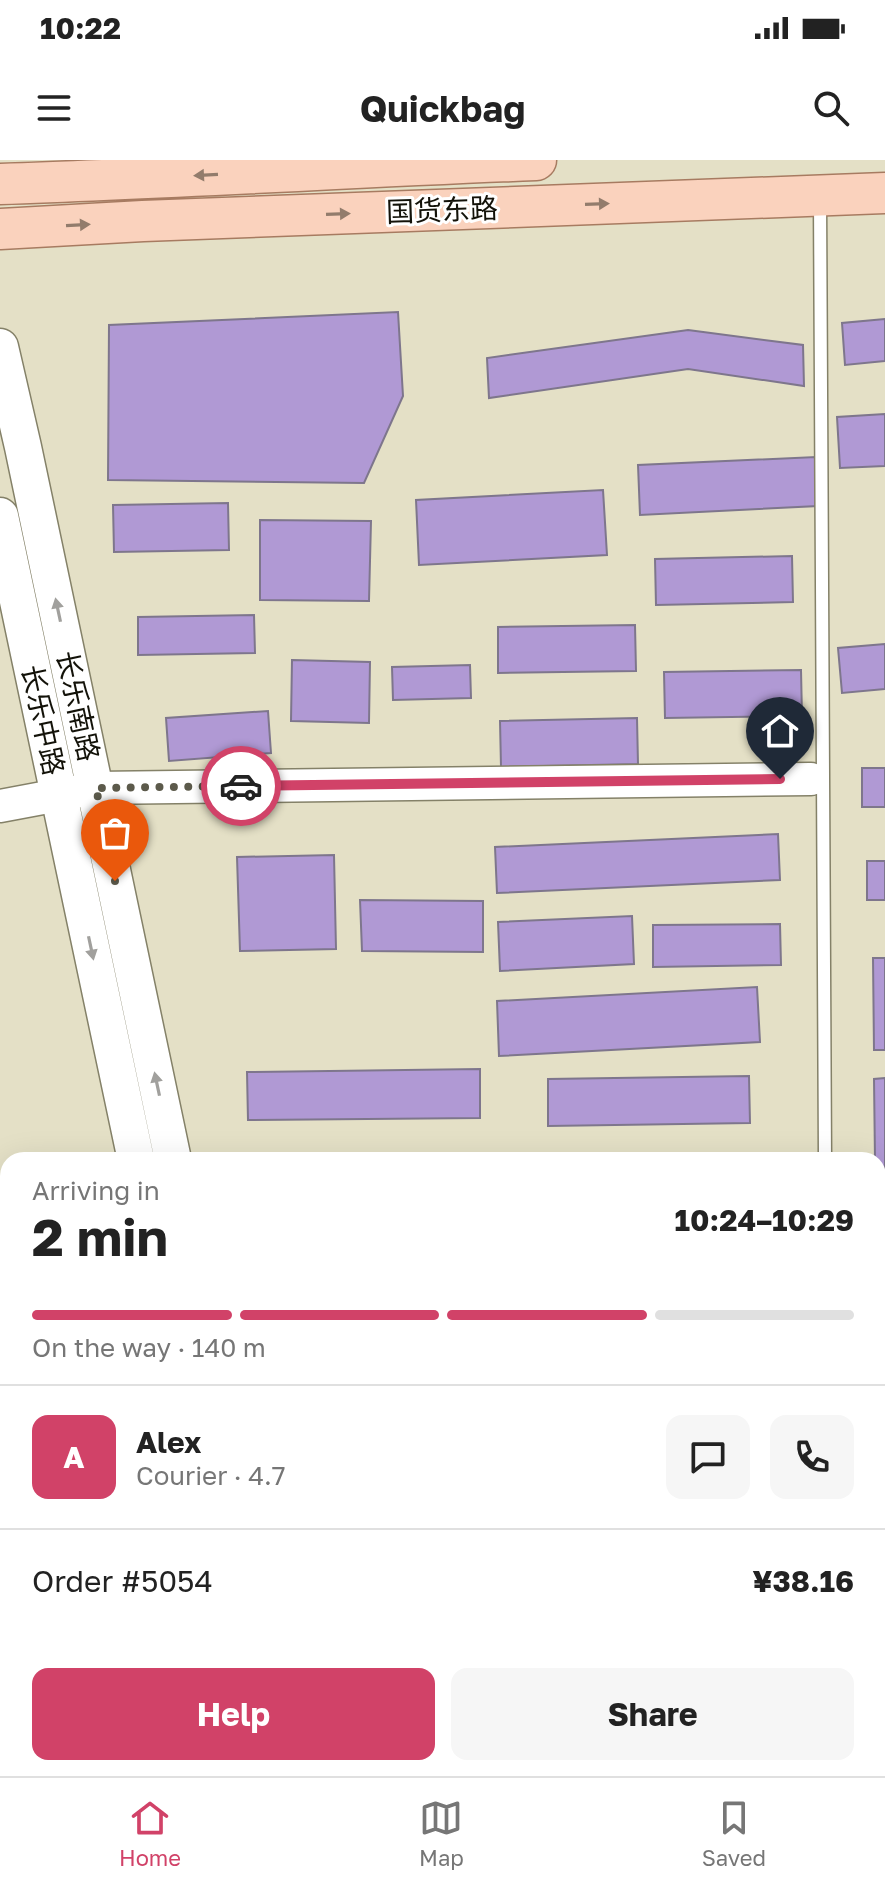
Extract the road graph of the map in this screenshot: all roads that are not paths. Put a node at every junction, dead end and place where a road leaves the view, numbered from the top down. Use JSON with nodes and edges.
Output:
{"nodes":[{"id":1,"x":89,"y":160,"type":"edge"},
{"id":2,"x":536,"y":160,"type":"edge"},
{"id":3,"x":155,"y":178,"type":"junction"},
{"id":4,"x":0,"y":184,"type":"edge"},
{"id":5,"x":885,"y":193,"type":"edge"},
{"id":6,"x":820,"y":195,"type":"junction"},
{"id":7,"x":0,"y":229,"type":"edge"},
{"id":8,"x":0,"y":347,"type":"edge"},
{"id":9,"x":0,"y":516,"type":"edge"},
{"id":10,"x":811,"y":779,"type":"dead end"},
{"id":11,"x":96,"y":788,"type":"junction"},
{"id":12,"x":59,"y":794,"type":"junction"},
{"id":13,"x":0,"y":806,"type":"edge"},
{"id":14,"x":134,"y":1152,"type":"edge"},
{"id":15,"x":171,"y":1152,"type":"edge"},
{"id":16,"x":825,"y":1152,"type":"edge"}],
"edges":[{"from":1,"to":3,"type":"main road"},
{"from":2,"to":3,"type":"main road","name":"国货东路","one_way":true},
{"from":3,"to":4,"type":"main road","name":"国货东路"},
{"from":5,"to":6,"type":"main road","name":"国货东路"},
{"from":7,"to":6,"type":"main road","name":"国货东路","one_way":true},
{"from":6,"to":16,"type":"lane"},
{"from":11,"to":8,"type":"main road","name":"长乐南路","one_way":true},
{"from":9,"to":12,"type":"main road","name":"长乐中路"},
{"from":10,"to":11,"type":"street"},
{"from":11,"to":12,"type":"street"},
{"from":15,"to":11,"type":"main road","name":"长乐南路","one_way":true},
{"from":12,"to":13,"type":"street"},
{"from":12,"to":14,"type":"main road","name":"长乐中路","one_way":true}]}
